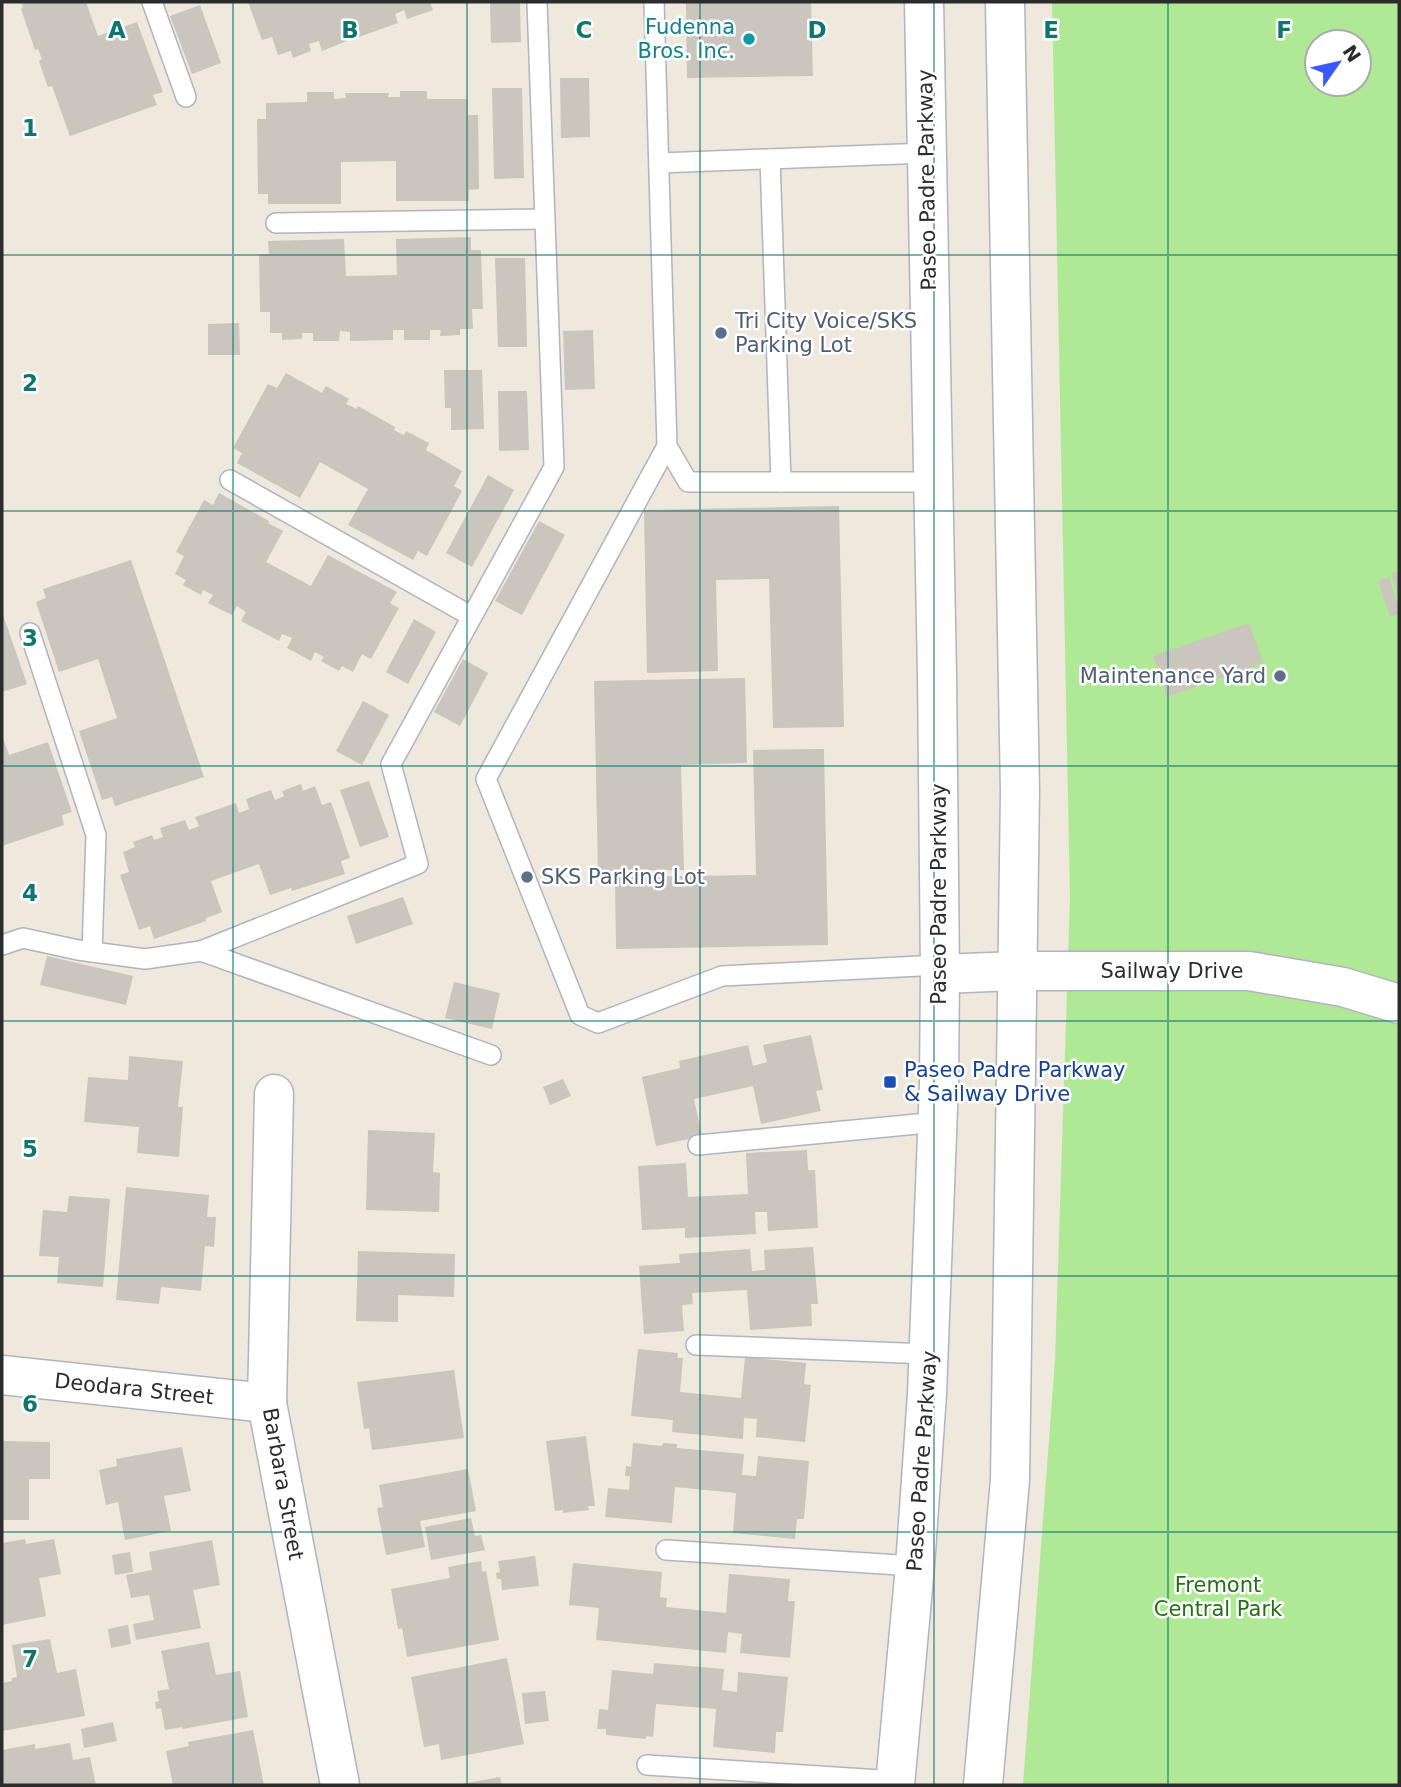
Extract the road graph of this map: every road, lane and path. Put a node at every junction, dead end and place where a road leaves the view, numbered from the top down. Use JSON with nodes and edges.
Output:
{"nodes":[{"id":1,"x":152,"y":2,"type":"edge"},
{"id":2,"x":537,"y":2,"type":"edge"},
{"id":3,"x":654,"y":2,"type":"edge"},
{"id":4,"x":924,"y":2,"type":"edge"},
{"id":5,"x":1005,"y":2,"type":"edge"},
{"id":6,"x":186,"y":97,"type":"dead end"},
{"id":7,"x":927,"y":153,"type":"junction"},
{"id":8,"x":770,"y":159,"type":"junction"},
{"id":9,"x":659,"y":163,"type":"junction"},
{"id":10,"x":545,"y":219,"type":"junction"},
{"id":11,"x":276,"y":223,"type":"dead end"},
{"id":12,"x":667,"y":446,"type":"junction"},
{"id":13,"x":230,"y":480,"type":"dead end"},
{"id":14,"x":782,"y":482,"type":"junction"},
{"id":15,"x":933,"y":482,"type":"junction"},
{"id":16,"x":471,"y":617,"type":"junction"},
{"id":17,"x":30,"y":633,"type":"dead end"},
{"id":18,"x":2,"y":945,"type":"edge"},
{"id":19,"x":201,"y":951,"type":"junction"},
{"id":20,"x":92,"y":952,"type":"junction"},
{"id":21,"x":940,"y":970,"type":"junction"},
{"id":22,"x":1017,"y":971,"type":"junction"},
{"id":23,"x":1399,"y":1004,"type":"edge"},
{"id":24,"x":491,"y":1055,"type":"dead end"},
{"id":25,"x":274,"y":1094,"type":"dead end"},
{"id":26,"x":938,"y":1122,"type":"junction"},
{"id":27,"x":698,"y":1145,"type":"dead end"},
{"id":28,"x":695,"y":1345,"type":"dead end"},
{"id":29,"x":929,"y":1354,"type":"junction"},
{"id":30,"x":2,"y":1375,"type":"edge"},
{"id":31,"x":267,"y":1403,"type":"junction"},
{"id":32,"x":666,"y":1550,"type":"dead end"},
{"id":33,"x":915,"y":1566,"type":"junction"},
{"id":34,"x":647,"y":1765,"type":"dead end"},
{"id":35,"x":895,"y":1783,"type":"edge"},
{"id":36,"x":340,"y":1785,"type":"edge"},
{"id":37,"x":983,"y":1785,"type":"edge"}],
"edges":[{"from":1,"to":6,"type":"lane"},
{"from":2,"to":10,"type":"lane"},
{"from":3,"to":9,"type":"lane"},
{"from":4,"to":7,"type":"main road","name":"Paseo Padre Parkway"},
{"from":5,"to":22,"type":"main road"},
{"from":7,"to":8,"type":"lane"},
{"from":7,"to":15,"type":"main road","name":"Paseo Padre Parkway"},
{"from":8,"to":9,"type":"lane"},
{"from":8,"to":14,"type":"lane"},
{"from":9,"to":12,"type":"lane"},
{"from":10,"to":11,"type":"lane"},
{"from":10,"to":16,"type":"lane"},
{"from":12,"to":14,"type":"lane"},
{"from":12,"to":21,"type":"lane"},
{"from":13,"to":16,"type":"lane"},
{"from":14,"to":15,"type":"lane"},
{"from":15,"to":21,"type":"main road","name":"Paseo Padre Parkway"},
{"from":16,"to":19,"type":"lane"},
{"from":17,"to":20,"type":"lane"},
{"from":18,"to":20,"type":"lane"},
{"from":19,"to":20,"type":"lane"},
{"from":19,"to":24,"type":"lane"},
{"from":21,"to":22,"type":"main road","name":"Sailway Drive"},
{"from":21,"to":26,"type":"main road","name":"Paseo Padre Parkway"},
{"from":22,"to":23,"type":"main road","name":"Sailway Drive"},
{"from":22,"to":37,"type":"main road"},
{"from":25,"to":31,"type":"main road","name":"Barbara Street"},
{"from":26,"to":27,"type":"lane"},
{"from":26,"to":29,"type":"main road","name":"Paseo Padre Parkway"},
{"from":28,"to":29,"type":"lane"},
{"from":29,"to":33,"type":"main road","name":"Paseo Padre Parkway"},
{"from":30,"to":31,"type":"main road","name":"Deodara Street"},
{"from":31,"to":36,"type":"main road","name":"Barbara Street"},
{"from":32,"to":33,"type":"lane"},
{"from":33,"to":35,"type":"main road","name":"Paseo Padre Parkway"},
{"from":34,"to":35,"type":"lane"}]}
